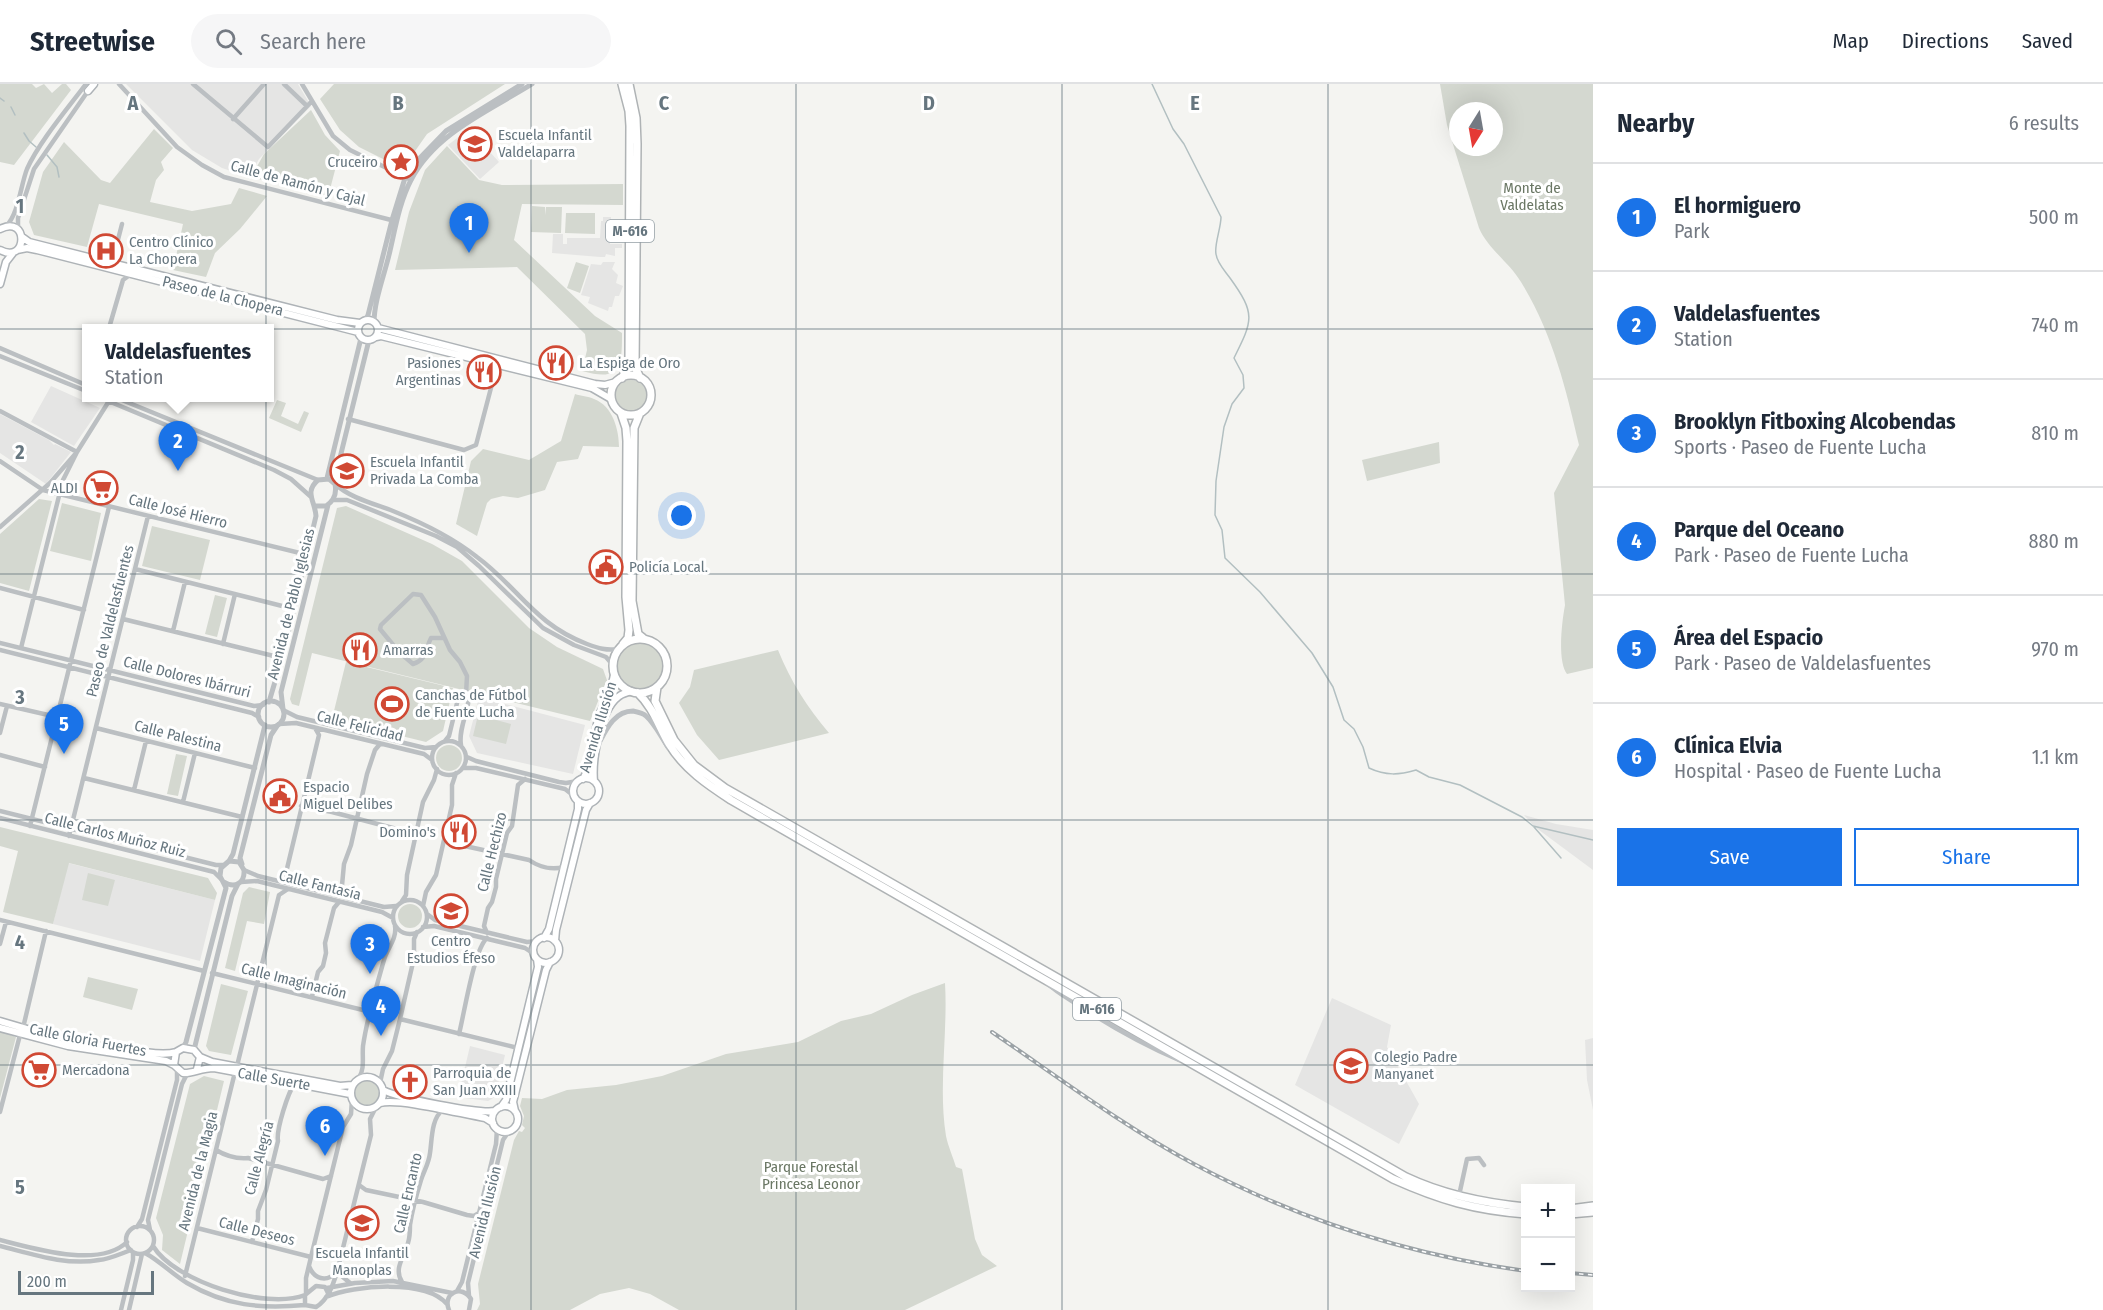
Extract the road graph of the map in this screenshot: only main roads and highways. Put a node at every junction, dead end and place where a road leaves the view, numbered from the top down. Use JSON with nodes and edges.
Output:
{"nodes":[{"id":1,"x":94,"y":84,"type":"edge"},
{"id":2,"x":622,"y":84,"type":"edge"},
{"id":3,"x":629,"y":84,"type":"edge"},
{"id":4,"x":87,"y":88,"type":"edge"},
{"id":5,"x":2,"y":228,"type":"edge"},
{"id":6,"x":20,"y":234,"type":"junction"},
{"id":7,"x":0,"y":250,"type":"edge"},
{"id":8,"x":15,"y":251,"type":"junction"},
{"id":9,"x":0,"y":284,"type":"edge"},
{"id":10,"x":363,"y":322,"type":"junction"},
{"id":11,"x":376,"y":325,"type":"junction"},
{"id":12,"x":359,"y":335,"type":"junction"},
{"id":13,"x":373,"y":338,"type":"junction"},
{"id":14,"x":640,"y":378,"type":"junction"},
{"id":15,"x":619,"y":380,"type":"junction"},
{"id":16,"x":611,"y":399,"type":"junction"},
{"id":17,"x":621,"y":413,"type":"junction"},
{"id":18,"x":640,"y":413,"type":"junction"},
{"id":19,"x":643,"y":638,"type":"junction"},
{"id":20,"x":620,"y":646,"type":"junction"},
{"id":21,"x":614,"y":675,"type":"junction"},
{"id":22,"x":657,"y":687,"type":"junction"},
{"id":23,"x":634,"y":692,"type":"junction"},
{"id":24,"x":580,"y":780,"type":"junction"},
{"id":25,"x":594,"y":781,"type":"junction"},
{"id":26,"x":576,"y":799,"type":"junction"},
{"id":27,"x":590,"y":803,"type":"junction"},
{"id":28,"x":541,"y":939,"type":"junction"},
{"id":29,"x":555,"y":941,"type":"junction"},
{"id":30,"x":536,"y":957,"type":"junction"},
{"id":31,"x":550,"y":962,"type":"junction"},
{"id":32,"x":0,"y":1021,"type":"edge"},
{"id":33,"x":0,"y":1028,"type":"edge"},
{"id":34,"x":21,"y":1031,"type":"junction"},
{"id":35,"x":176,"y":1053,"type":"junction"},
{"id":36,"x":200,"y":1057,"type":"junction"},
{"id":37,"x":175,"y":1067,"type":"junction"},
{"id":38,"x":197,"y":1069,"type":"junction"},
{"id":39,"x":236,"y":1069,"type":"junction"},
{"id":40,"x":352,"y":1085,"type":"junction"},
{"id":41,"x":383,"y":1090,"type":"junction"},
{"id":42,"x":351,"y":1097,"type":"junction"},
{"id":43,"x":378,"y":1105,"type":"junction"},
{"id":44,"x":501,"y":1107,"type":"junction"},
{"id":45,"x":495,"y":1111,"type":"junction"},
{"id":46,"x":515,"y":1111,"type":"junction"},
{"id":47,"x":495,"y":1126,"type":"junction"},
{"id":48,"x":1521,"y":1206,"type":"edge"},
{"id":49,"x":1593,"y":1206,"type":"edge"},
{"id":50,"x":1575,"y":1208,"type":"edge"},
{"id":51,"x":1593,"y":1212,"type":"edge"},
{"id":52,"x":1521,"y":1214,"type":"edge"},
{"id":53,"x":1575,"y":1214,"type":"edge"}],
"edges":[{"from":1,"to":4,"type":"main road"},
{"from":2,"to":15,"type":"highway","number":"M-616"},
{"from":3,"to":14,"type":"highway","number":"M-616"},
{"from":5,"to":6,"type":"main road","name":"Paseo de la Chopera"},
{"from":6,"to":8,"type":"main road"},
{"from":6,"to":10,"type":"main road","name":"Paseo de la Chopera"},
{"from":7,"to":8,"type":"main road","name":"Paseo de la Chopera"},
{"from":8,"to":9,"type":"main road"},
{"from":8,"to":12,"type":"main road","name":"Paseo de la Chopera"},
{"from":10,"to":11,"type":"main road","name":"Paseo de la Chopera"},
{"from":10,"to":12,"type":"main road"},
{"from":11,"to":13,"type":"main road"},
{"from":11,"to":15,"type":"main road"},
{"from":12,"to":13,"type":"main road","name":"Paseo de la Chopera"},
{"from":13,"to":16,"type":"main road"},
{"from":14,"to":15,"type":"highway"},
{"from":14,"to":18,"type":"highway","number":"M-616"},
{"from":15,"to":16,"type":"highway","number":"M-616"},
{"from":16,"to":17,"type":"highway"},
{"from":17,"to":18,"type":"highway"},
{"from":17,"to":20,"type":"highway"},
{"from":18,"to":19,"type":"highway","number":"M-616"},
{"from":19,"to":20,"type":"highway"},
{"from":19,"to":22,"type":"highway","number":"M-616"},
{"from":20,"to":21,"type":"highway"},
{"from":21,"to":23,"type":"highway","number":"M-616"},
{"from":21,"to":24,"type":"main road","name":"Avenida Ilusión"},
{"from":22,"to":23,"type":"highway"},
{"from":22,"to":48,"type":"highway","number":"M-616"},
{"from":23,"to":25,"type":"main road","name":"Avenida Ilusión"},
{"from":23,"to":52,"type":"highway","number":"M-616"},
{"from":24,"to":25,"type":"main road"},
{"from":24,"to":26,"type":"main road"},
{"from":25,"to":27,"type":"main road"},
{"from":26,"to":27,"type":"main road"},
{"from":26,"to":28,"type":"main road"},
{"from":27,"to":29,"type":"main road"},
{"from":28,"to":29,"type":"main road"},
{"from":28,"to":30,"type":"main road"},
{"from":29,"to":31,"type":"main road"},
{"from":30,"to":31,"type":"main road"},
{"from":30,"to":44,"type":"main road"},
{"from":31,"to":46,"type":"main road"},
{"from":32,"to":34,"type":"main road","name":"Calle Gloria Fuertes"},
{"from":33,"to":34,"type":"main road","name":"Calle Gloria Fuertes"},
{"from":34,"to":35,"type":"main road","name":"Calle Gloria Fuertes"},
{"from":34,"to":37,"type":"main road","name":"Calle Gloria Fuertes"},
{"from":35,"to":36,"type":"main road"},
{"from":35,"to":37,"type":"main road"},
{"from":36,"to":38,"type":"main road"},
{"from":36,"to":39,"type":"main road","name":"Calle Suerte"},
{"from":37,"to":38,"type":"main road"},
{"from":38,"to":39,"type":"main road","name":"Calle Suerte"},
{"from":39,"to":40,"type":"main road","name":"Calle Suerte"},
{"from":39,"to":42,"type":"main road","name":"Calle Suerte"},
{"from":40,"to":41,"type":"main road"},
{"from":40,"to":42,"type":"main road"},
{"from":41,"to":43,"type":"main road"},
{"from":41,"to":45,"type":"main road"},
{"from":42,"to":43,"type":"main road"},
{"from":43,"to":47,"type":"main road"},
{"from":44,"to":45,"type":"main road"},
{"from":44,"to":46,"type":"main road"},
{"from":45,"to":47,"type":"main road"},
{"from":46,"to":47,"type":"main road"},
{"from":49,"to":50,"type":"highway"},
{"from":51,"to":53,"type":"highway"}]}
